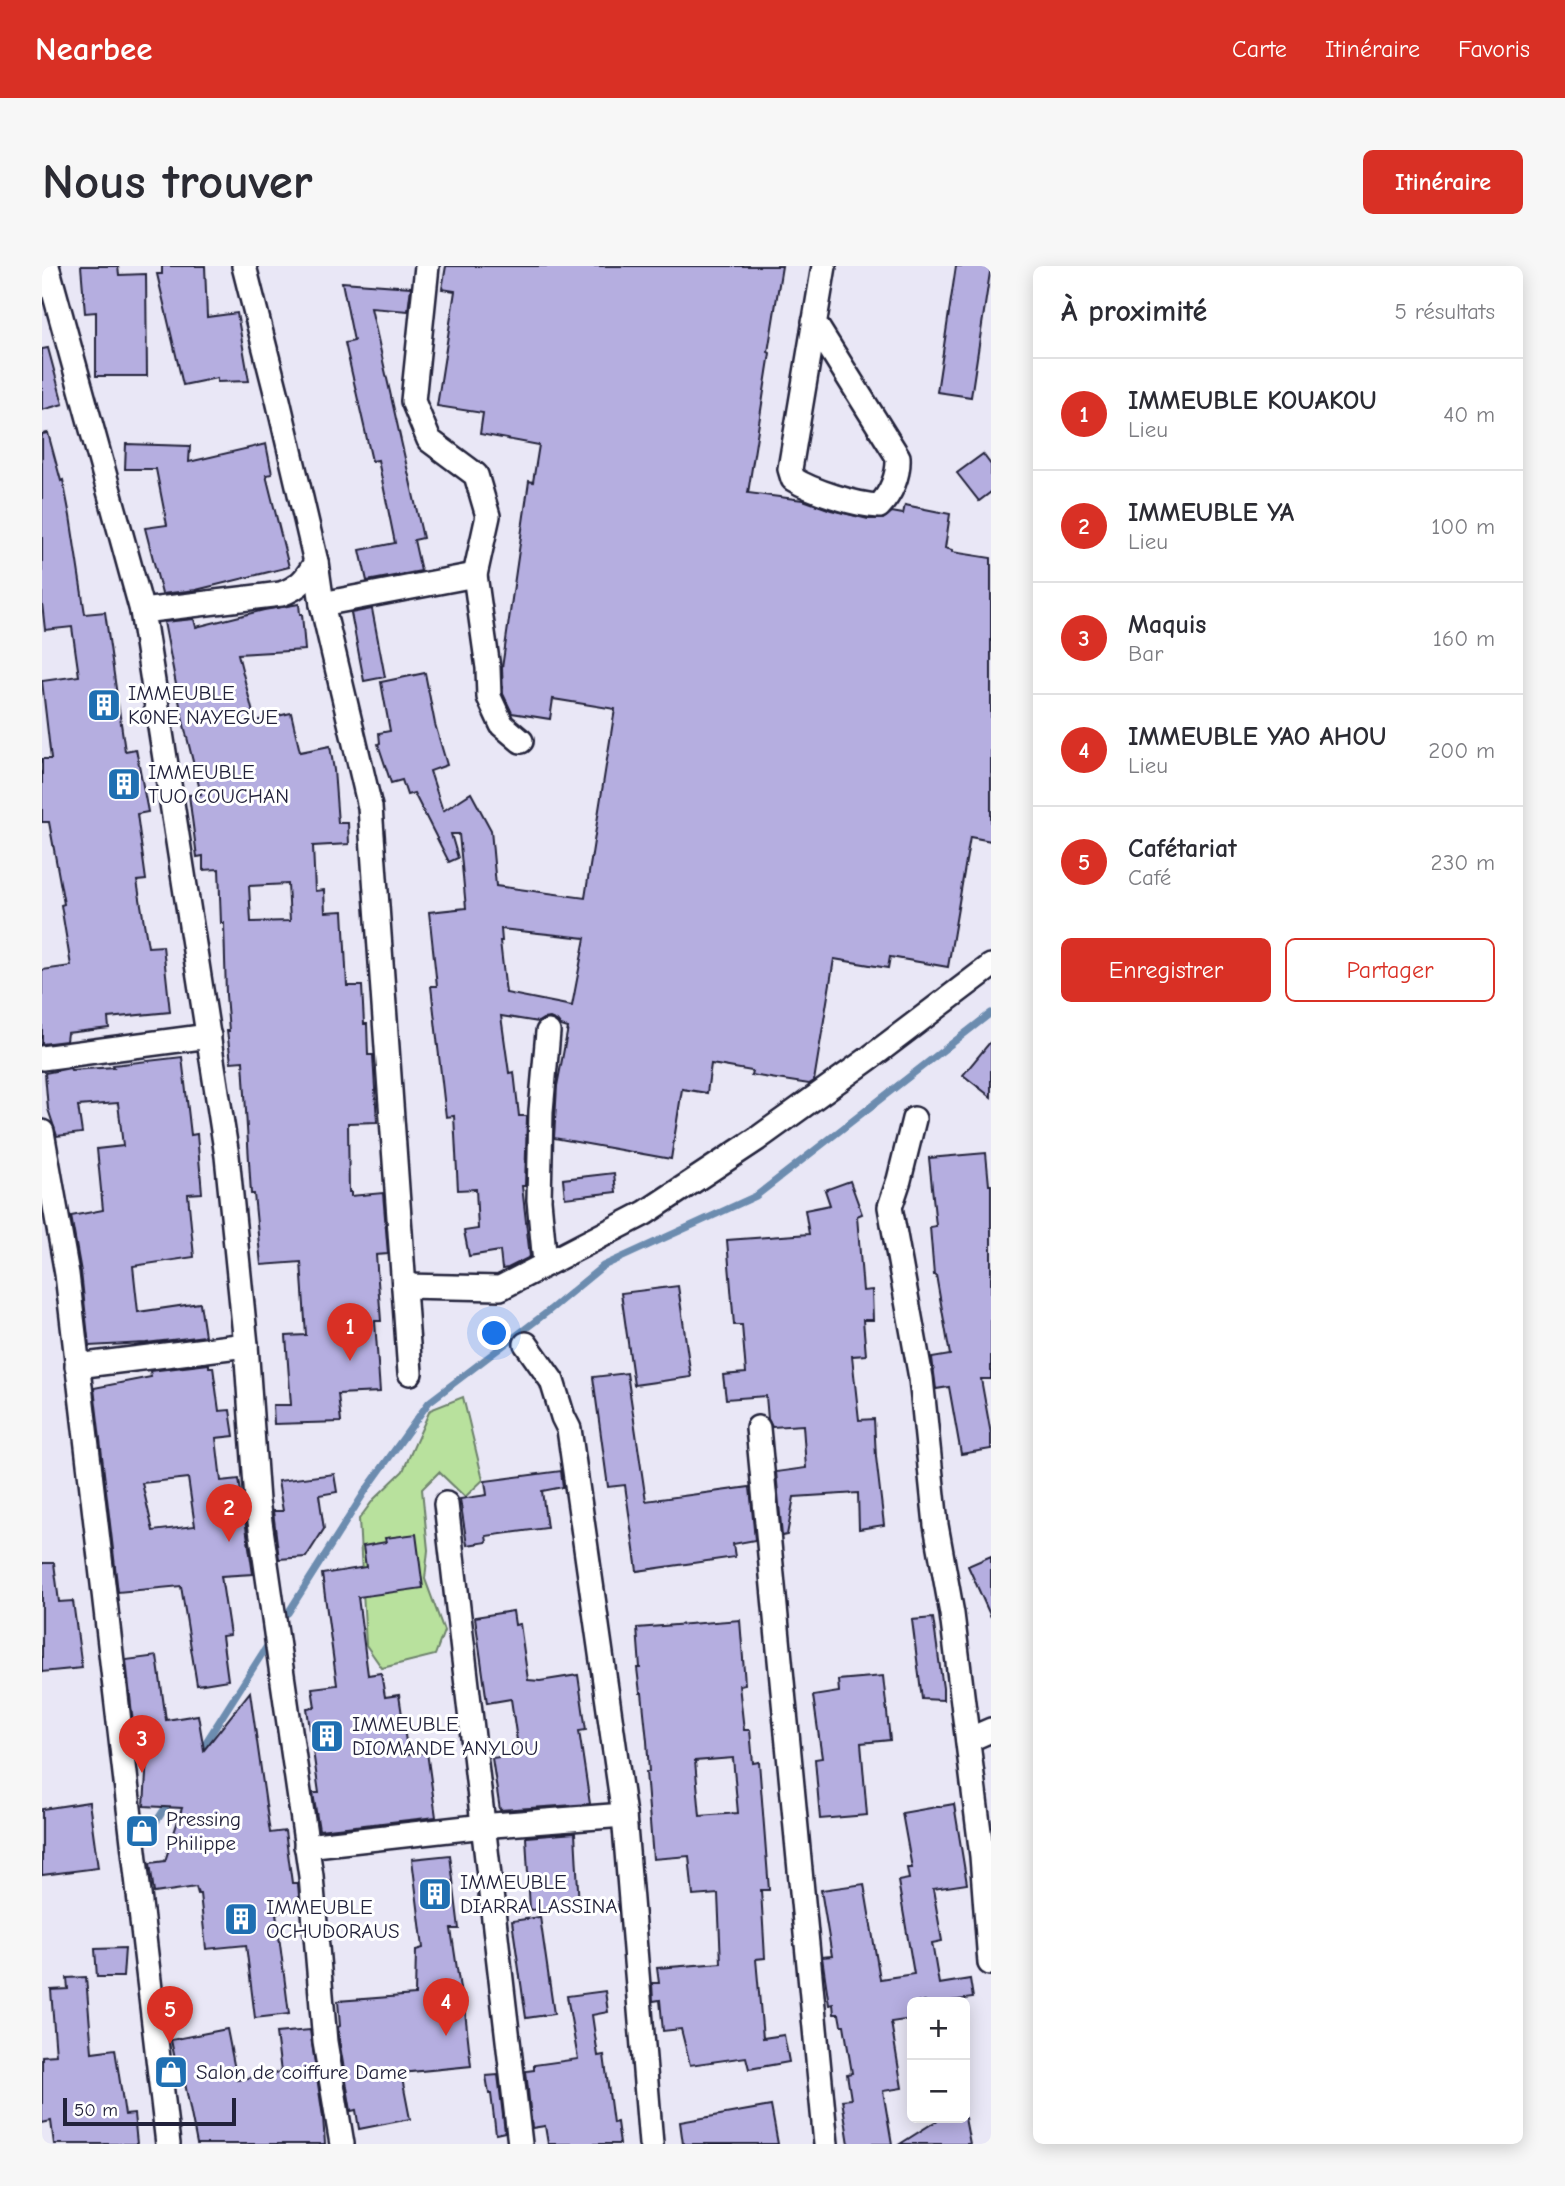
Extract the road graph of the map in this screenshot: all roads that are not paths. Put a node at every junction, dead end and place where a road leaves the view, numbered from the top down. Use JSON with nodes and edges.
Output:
{"nodes":[{"id":1,"x":47,"y":266,"type":"edge"},
{"id":2,"x":244,"y":266,"type":"edge"},
{"id":3,"x":427,"y":266,"type":"edge"},
{"id":4,"x":824,"y":266,"type":"edge"},
{"id":5,"x":814,"y":322,"type":"junction"},
{"id":6,"x":316,"y":562,"type":"junction"},
{"id":7,"x":475,"y":575,"type":"junction"},
{"id":8,"x":322,"y":604,"type":"junction"},
{"id":9,"x":142,"y":611,"type":"junction"},
{"id":10,"x":521,"y":741,"type":"dead end"},
{"id":11,"x":991,"y":966,"type":"edge"},
{"id":12,"x":548,"y":1032,"type":"dead end"},
{"id":13,"x":209,"y":1035,"type":"junction"},
{"id":14,"x":42,"y":1058,"type":"edge"},
{"id":15,"x":914,"y":1119,"type":"dead end"},
{"id":16,"x":42,"y":1132,"type":"edge"},
{"id":17,"x":545,"y":1263,"type":"junction"},
{"id":18,"x":404,"y":1286,"type":"junction"},
{"id":19,"x":526,"y":1344,"type":"dead end"},
{"id":20,"x":246,"y":1345,"type":"junction"},
{"id":21,"x":77,"y":1366,"type":"junction"},
{"id":22,"x":410,"y":1373,"type":"dead end"},
{"id":23,"x":758,"y":1428,"type":"dead end"},
{"id":24,"x":446,"y":1504,"type":"dead end"},
{"id":25,"x":991,"y":1730,"type":"edge"},
{"id":26,"x":968,"y":1740,"type":"junction"},
{"id":27,"x":624,"y":1815,"type":"junction"},
{"id":28,"x":483,"y":1827,"type":"junction"},
{"id":29,"x":306,"y":1846,"type":"junction"},
{"id":30,"x":991,"y":1963,"type":"edge"},
{"id":31,"x":991,"y":1978,"type":"edge"},
{"id":32,"x":168,"y":2144,"type":"edge"},
{"id":33,"x":342,"y":2144,"type":"edge"},
{"id":34,"x":520,"y":2144,"type":"edge"},
{"id":35,"x":651,"y":2144,"type":"edge"},
{"id":36,"x":827,"y":2144,"type":"edge"}],
"edges":[{"from":1,"to":9,"type":"street"},
{"from":2,"to":6,"type":"street"},
{"from":3,"to":7,"type":"street"},
{"from":4,"to":5,"type":"street"},
{"from":5,"to":5,"type":"street"},
{"from":6,"to":8,"type":"street"},
{"from":6,"to":9,"type":"street"},
{"from":7,"to":8,"type":"street"},
{"from":7,"to":10,"type":"street"},
{"from":8,"to":18,"type":"street"},
{"from":9,"to":13,"type":"street"},
{"from":11,"to":17,"type":"street"},
{"from":12,"to":17,"type":"street"},
{"from":13,"to":14,"type":"street"},
{"from":13,"to":20,"type":"street"},
{"from":15,"to":26,"type":"street"},
{"from":16,"to":21,"type":"street"},
{"from":17,"to":18,"type":"street"},
{"from":18,"to":22,"type":"street"},
{"from":19,"to":27,"type":"street"},
{"from":20,"to":21,"type":"street"},
{"from":20,"to":29,"type":"street"},
{"from":21,"to":32,"type":"street"},
{"from":23,"to":36,"type":"street"},
{"from":24,"to":28,"type":"street"},
{"from":25,"to":26,"type":"street"},
{"from":26,"to":30,"type":"street"},
{"from":27,"to":28,"type":"street"},
{"from":27,"to":35,"type":"street"},
{"from":28,"to":29,"type":"street"},
{"from":28,"to":34,"type":"street"},
{"from":29,"to":33,"type":"street"},
{"from":30,"to":31,"type":"street"}]}
